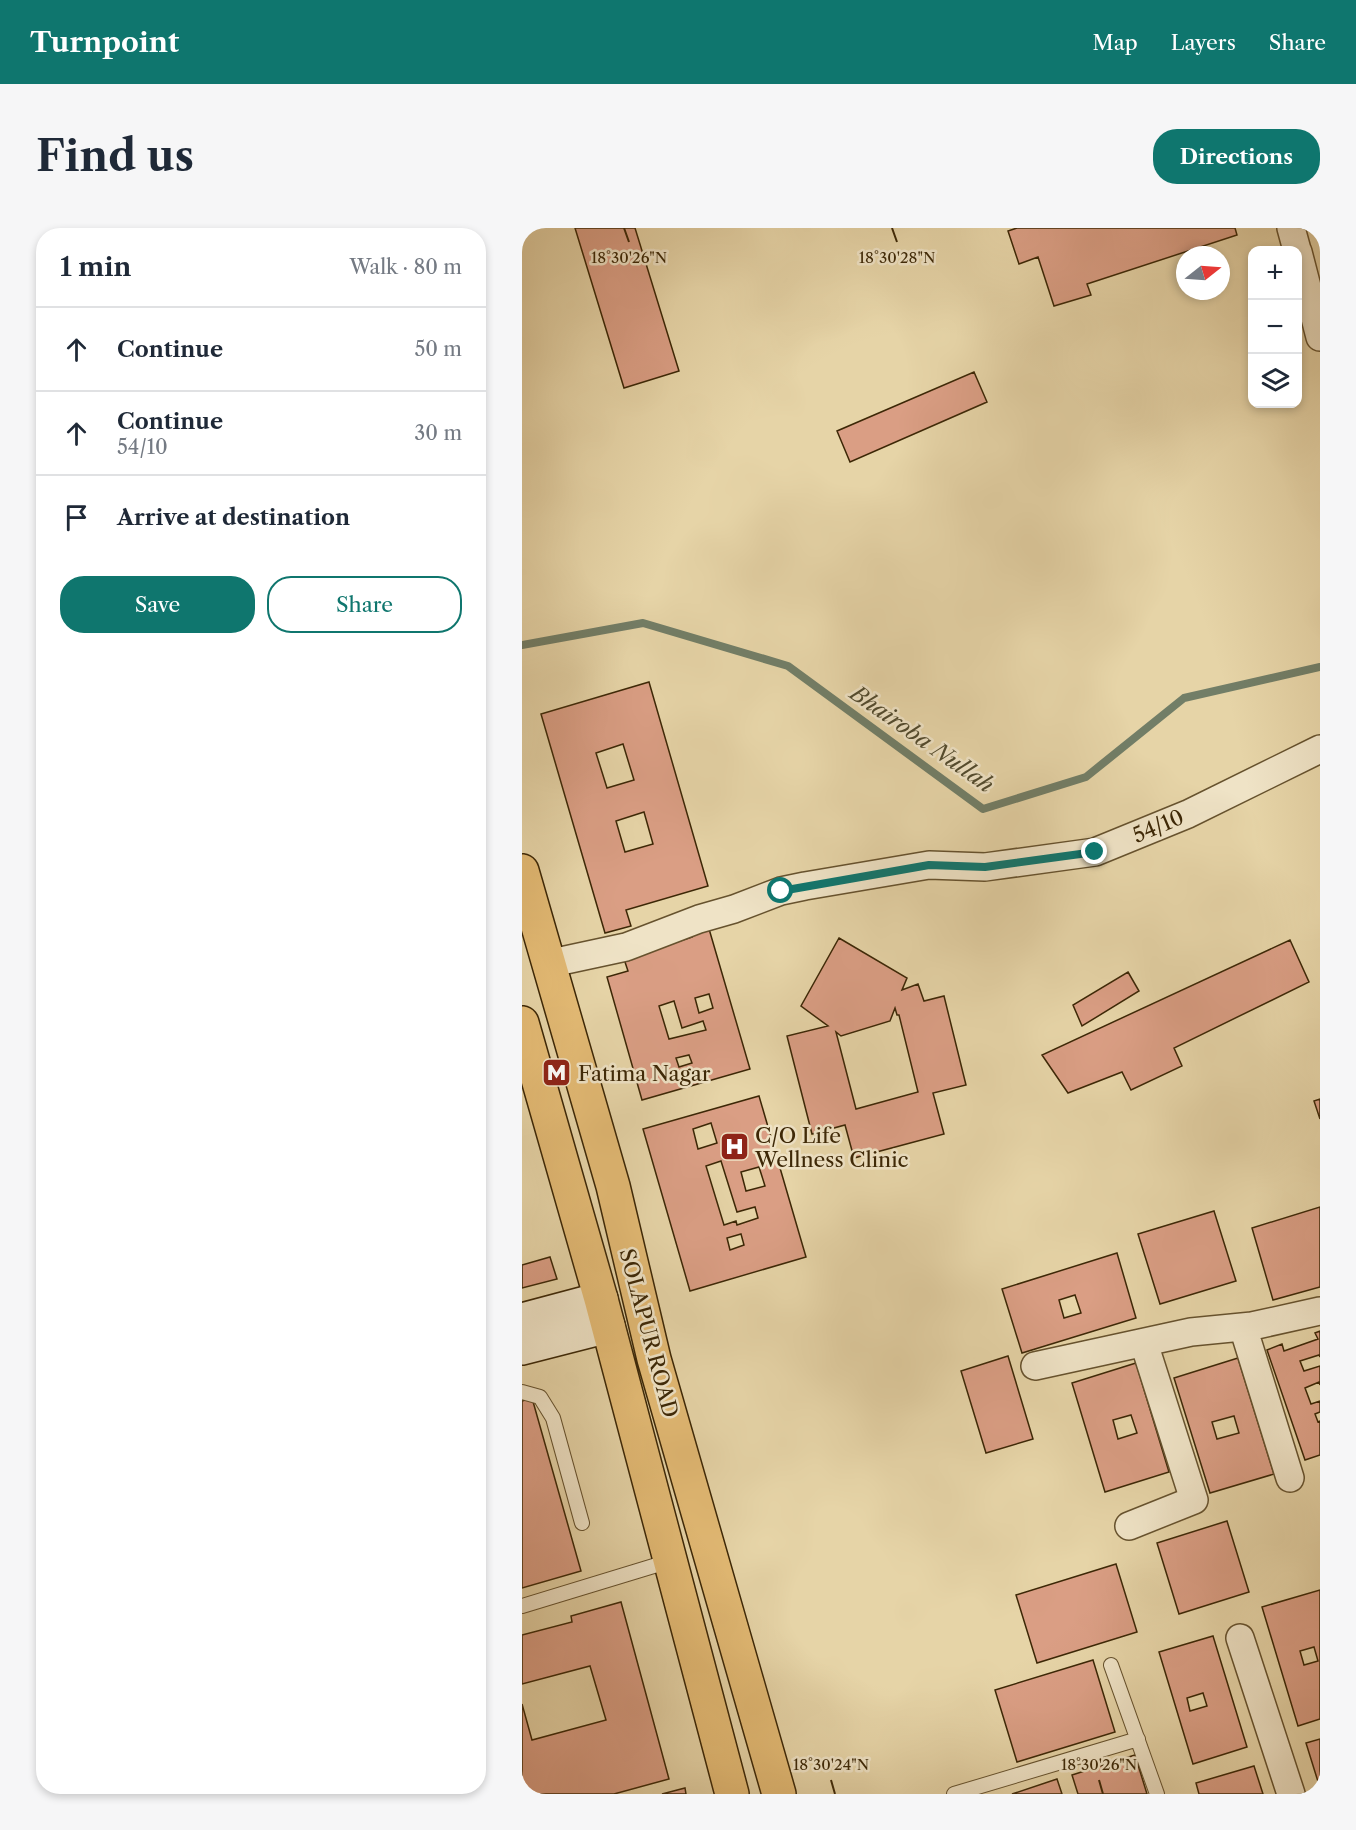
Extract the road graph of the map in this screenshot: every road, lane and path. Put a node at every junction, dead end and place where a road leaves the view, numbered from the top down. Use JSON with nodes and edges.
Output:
{"nodes":[{"id":1,"x":1291,"y":228,"type":"edge"},
{"id":2,"x":1296,"y":246,"type":"edge"},
{"id":3,"x":1302,"y":270,"type":"edge"},
{"id":4,"x":1320,"y":337,"type":"edge"},
{"id":5,"x":1320,"y":749,"type":"edge"},
{"id":6,"x":522,"y":871,"type":"edge"},
{"id":7,"x":548,"y":964,"type":"junction"},
{"id":8,"x":522,"y":1023,"type":"edge"},
{"id":9,"x":1320,"y":1311,"type":"edge"},
{"id":10,"x":605,"y":1312,"type":"junction"},
{"id":11,"x":522,"y":1320,"type":"edge"},
{"id":12,"x":1243,"y":1327,"type":"junction"},
{"id":13,"x":1144,"y":1343,"type":"junction"},
{"id":14,"x":522,"y":1348,"type":"edge"},
{"id":15,"x":1035,"y":1366,"type":"dead end"},
{"id":16,"x":522,"y":1392,"type":"edge"},
{"id":17,"x":1290,"y":1478,"type":"dead end"},
{"id":18,"x":582,"y":1523,"type":"dead end"},
{"id":19,"x":1129,"y":1526,"type":"dead end"},
{"id":20,"x":670,"y":1561,"type":"junction"},
{"id":21,"x":522,"y":1606,"type":"edge"},
{"id":22,"x":1240,"y":1638,"type":"dead end"},
{"id":23,"x":1111,"y":1665,"type":"dead end"},
{"id":24,"x":1138,"y":1739,"type":"junction"},
{"id":25,"x":732,"y":1794,"type":"edge"},
{"id":26,"x":778,"y":1794,"type":"edge"},
{"id":27,"x":954,"y":1794,"type":"edge"},
{"id":28,"x":1158,"y":1794,"type":"edge"},
{"id":29,"x":1291,"y":1794,"type":"edge"}],
"edges":[{"from":1,"to":2,"type":"street"},
{"from":3,"to":4,"type":"street"},
{"from":5,"to":7,"type":"street","name":"54/10"},
{"from":6,"to":7,"type":"highway","name":"SOLAPUR ROAD"},
{"from":7,"to":26,"type":"highway","name":"SOLAPUR ROAD"},
{"from":8,"to":10,"type":"highway","name":"SOLAPUR ROAD"},
{"from":9,"to":12,"type":"street"},
{"from":10,"to":11,"type":"main road"},
{"from":10,"to":14,"type":"main road"},
{"from":10,"to":20,"type":"highway","name":"SOLAPUR ROAD"},
{"from":12,"to":13,"type":"street"},
{"from":12,"to":17,"type":"street"},
{"from":13,"to":15,"type":"street"},
{"from":13,"to":19,"type":"street"},
{"from":16,"to":18,"type":"lane"},
{"from":20,"to":21,"type":"lane"},
{"from":20,"to":25,"type":"highway","name":"SOLAPUR ROAD"},
{"from":22,"to":29,"type":"street"},
{"from":23,"to":24,"type":"lane"},
{"from":24,"to":27,"type":"lane"},
{"from":24,"to":28,"type":"lane"}]}
